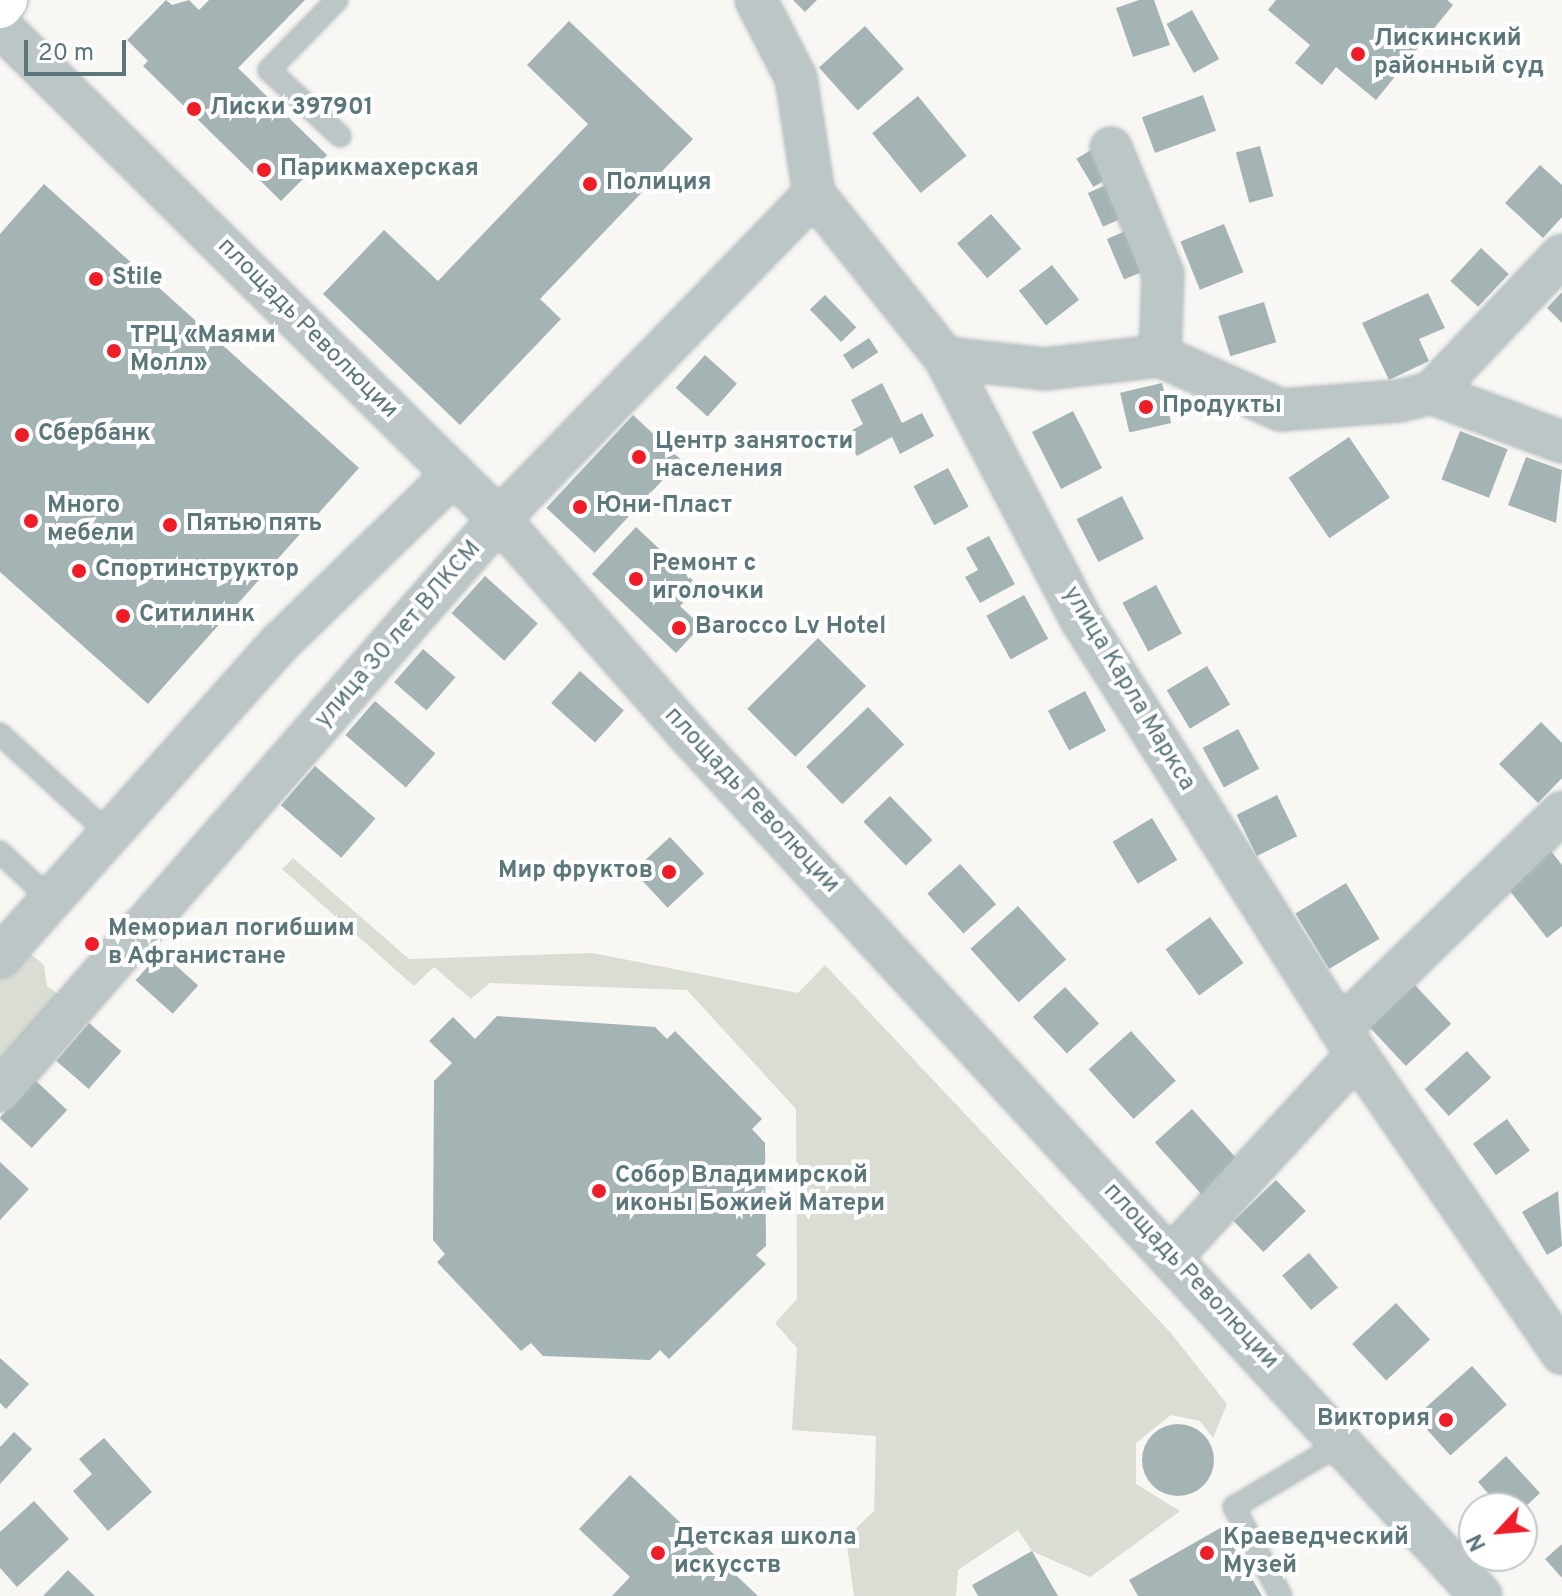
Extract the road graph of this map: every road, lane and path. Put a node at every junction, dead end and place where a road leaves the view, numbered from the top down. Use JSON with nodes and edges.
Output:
{"nodes":[{"id":1,"x":5,"y":0,"type":"edge"},
{"id":2,"x":337,"y":0,"type":"edge"},
{"id":3,"x":756,"y":0,"type":"edge"},
{"id":4,"x":0,"y":6,"type":"edge"},
{"id":5,"x":0,"y":26,"type":"edge"},
{"id":6,"x":340,"y":136,"type":"dead end"},
{"id":7,"x":1111,"y":148,"type":"dead end"},
{"id":8,"x":814,"y":194,"type":"junction"},
{"id":9,"x":1562,"y":255,"type":"edge"},
{"id":10,"x":1160,"y":356,"type":"junction"},
{"id":11,"x":945,"y":358,"type":"junction"},
{"id":12,"x":1415,"y":397,"type":"junction"},
{"id":13,"x":1562,"y":442,"type":"edge"},
{"id":14,"x":454,"y":474,"type":"junction"},
{"id":15,"x":499,"y":519,"type":"junction"},
{"id":16,"x":0,"y":734,"type":"edge"},
{"id":17,"x":1562,"y":812,"type":"edge"},
{"id":18,"x":109,"y":834,"type":"junction"},
{"id":19,"x":0,"y":852,"type":"edge"},
{"id":20,"x":51,"y":900,"type":"junction"},
{"id":21,"x":0,"y":957,"type":"edge"},
{"id":22,"x":1349,"y":1042,"type":"junction"},
{"id":23,"x":0,"y":1091,"type":"edge"},
{"id":24,"x":1172,"y":1256,"type":"junction"},
{"id":25,"x":1562,"y":1353,"type":"edge"},
{"id":26,"x":1342,"y":1443,"type":"junction"},
{"id":27,"x":1281,"y":1596,"type":"edge"},
{"id":28,"x":1481,"y":1596,"type":"edge"}],
"edges":[{"from":1,"to":4,"type":"main road"},
{"from":2,"to":6,"type":"lane"},
{"from":3,"to":8,"type":"street","name":"улица Карла Маркса"},
{"from":5,"to":14,"type":"street","name":"площадь Революции"},
{"from":7,"to":10,"type":"street"},
{"from":8,"to":11,"type":"street","name":"улица Карла Маркса"},
{"from":8,"to":15,"type":"street","name":"улица 30 лет ВЛКСМ"},
{"from":9,"to":12,"type":"street"},
{"from":10,"to":11,"type":"street"},
{"from":10,"to":12,"type":"street"},
{"from":11,"to":22,"type":"street","name":"улица Карла Маркса"},
{"from":12,"to":13,"type":"street"},
{"from":14,"to":15,"type":"street","name":"площадь Революции"},
{"from":14,"to":18,"type":"street"},
{"from":15,"to":23,"type":"street","name":"улица 30 лет ВЛКСМ"},
{"from":15,"to":24,"type":"street","name":"площадь Революции"},
{"from":16,"to":18,"type":"lane"},
{"from":17,"to":22,"type":"street"},
{"from":18,"to":20,"type":"street"},
{"from":19,"to":20,"type":"lane"},
{"from":20,"to":21,"type":"street"},
{"from":22,"to":24,"type":"street"},
{"from":22,"to":25,"type":"street","name":"улица Карла Маркса"},
{"from":24,"to":26,"type":"street","name":"площадь Революции"},
{"from":26,"to":27,"type":"lane"},
{"from":26,"to":28,"type":"street","name":"площадь Революции"}]}
